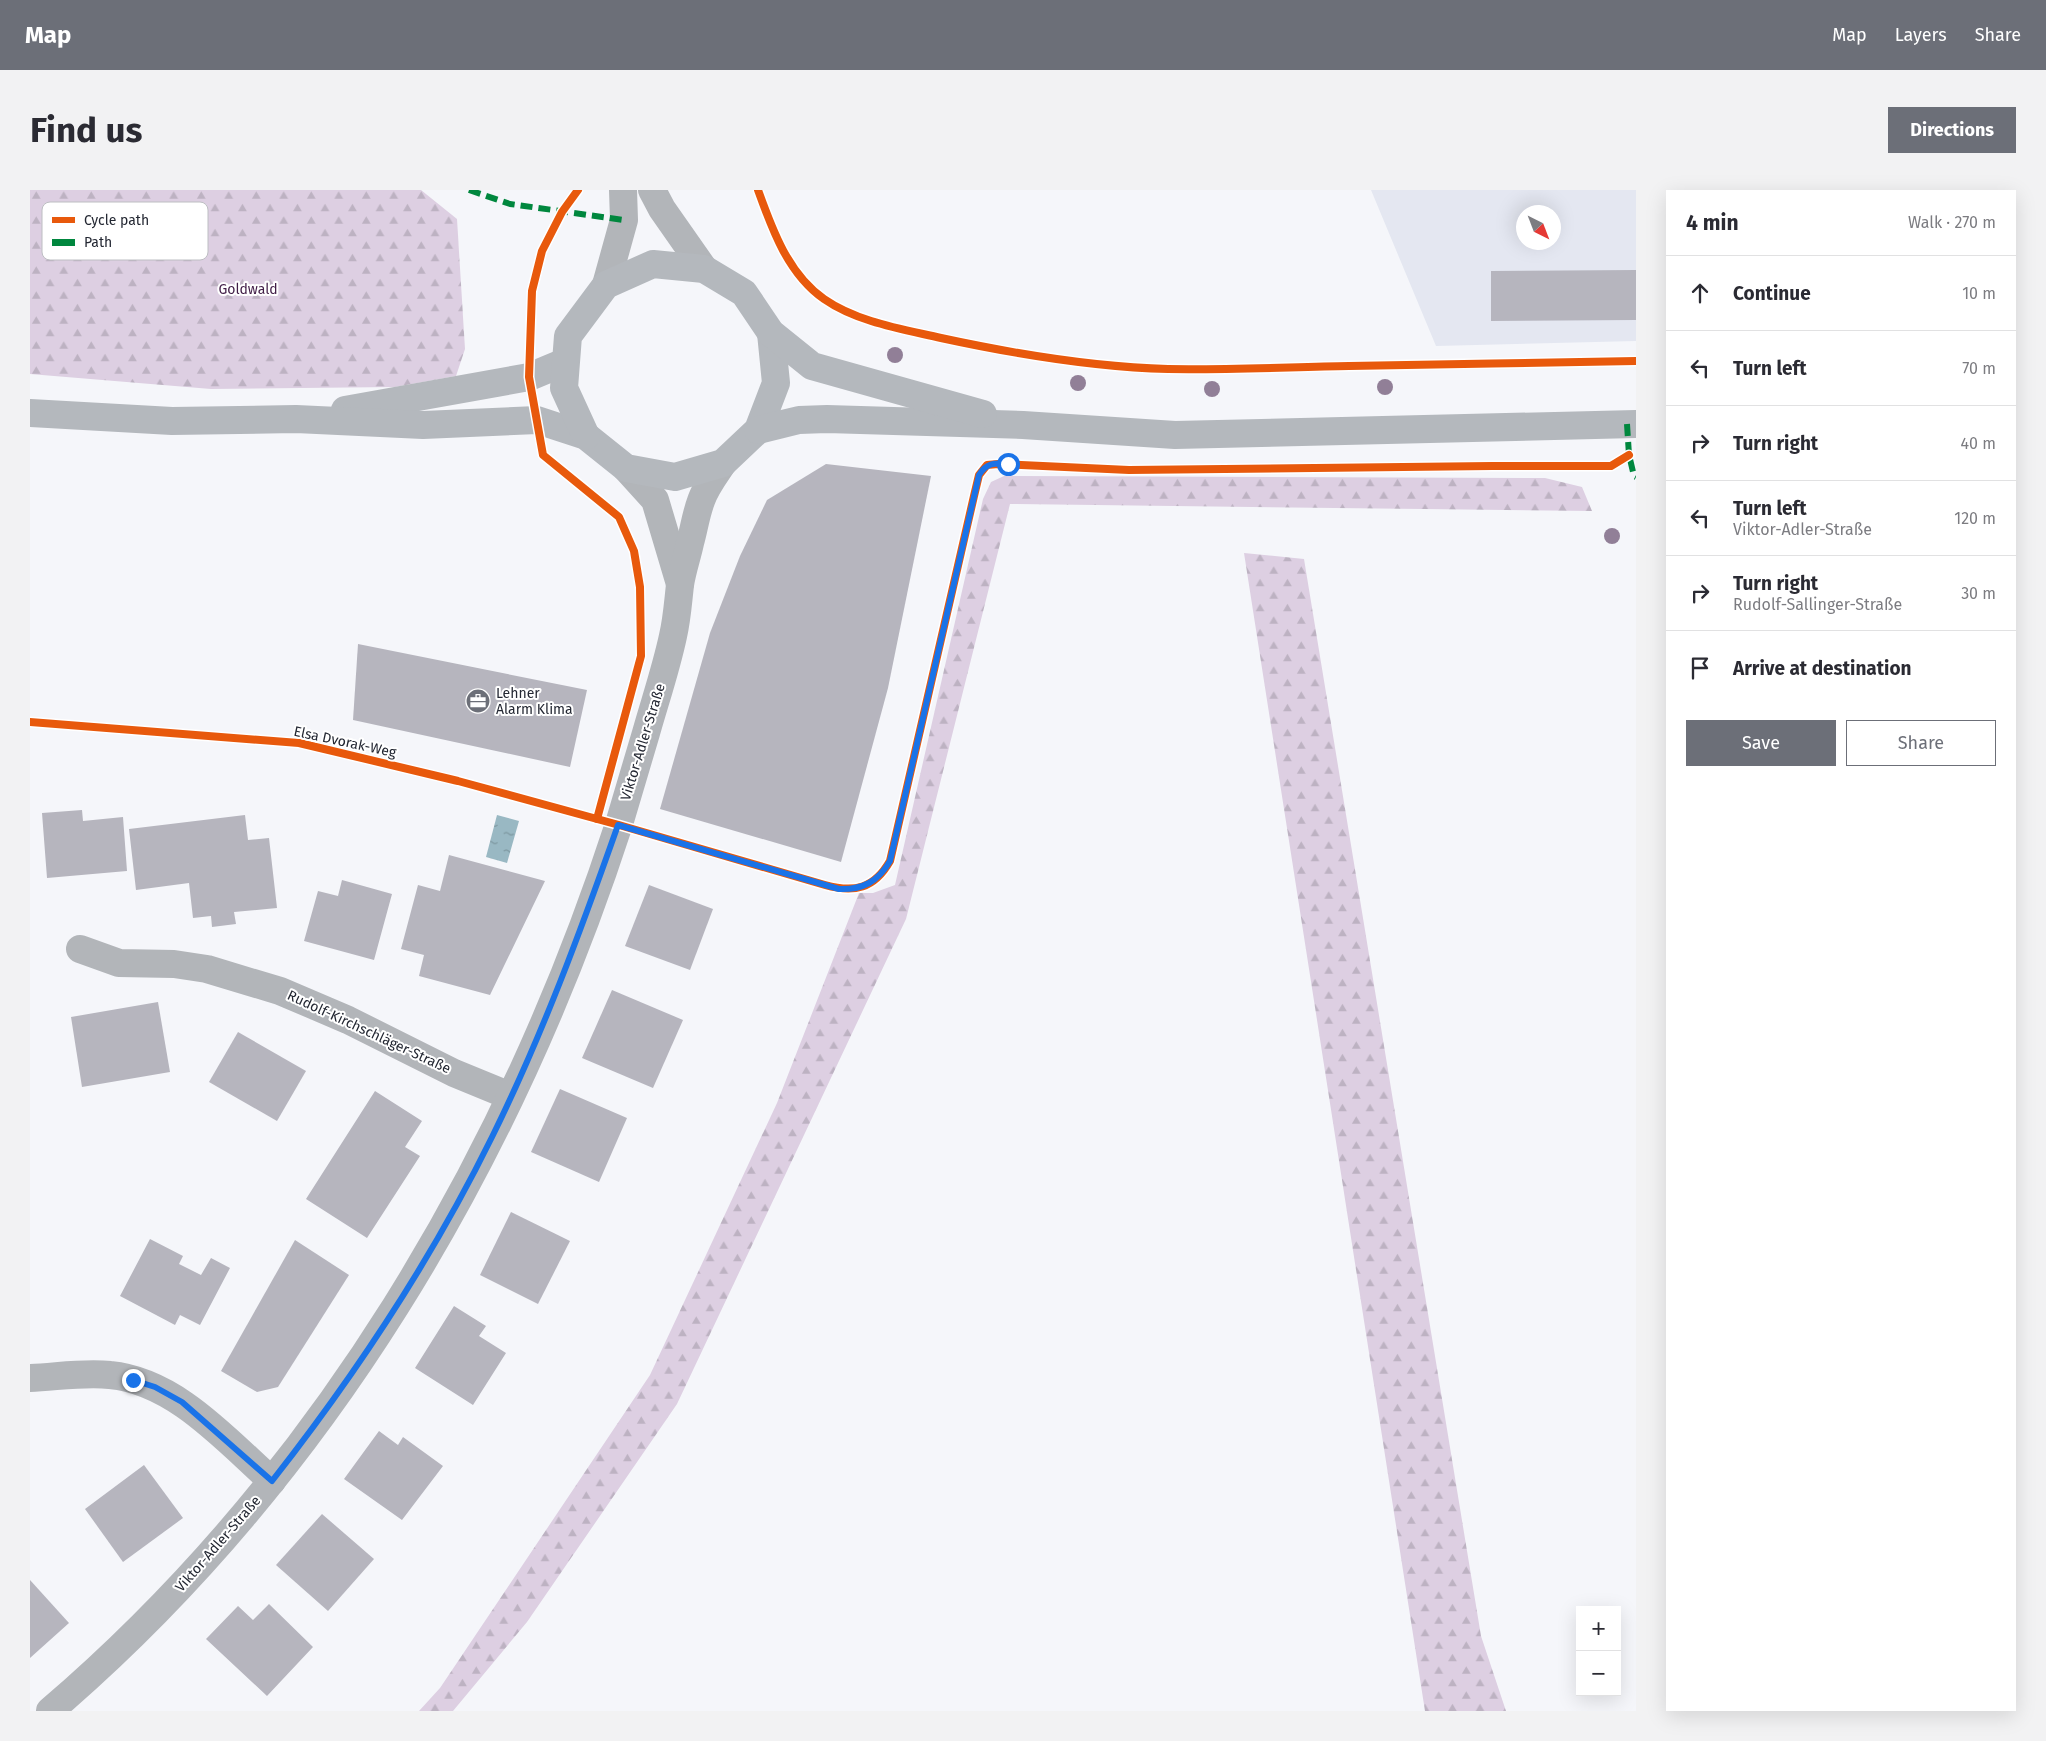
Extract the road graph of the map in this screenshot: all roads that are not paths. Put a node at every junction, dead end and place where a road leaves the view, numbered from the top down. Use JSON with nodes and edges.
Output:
{"nodes":[{"id":1,"x":623,"y":190,"type":"edge"},
{"id":2,"x":652,"y":190,"type":"edge"},
{"id":3,"x":704,"y":269,"type":"junction"},
{"id":4,"x":606,"y":284,"type":"junction"},
{"id":5,"x":770,"y":333,"type":"junction"},
{"id":6,"x":566,"y":362,"type":"junction"},
{"id":7,"x":30,"y":413,"type":"edge"},
{"id":8,"x":296,"y":419,"type":"junction"},
{"id":9,"x":1636,"y":424,"type":"edge"},
{"id":10,"x":1023,"y":425,"type":"junction"},
{"id":11,"x":758,"y":430,"type":"junction"},
{"id":12,"x":586,"y":436,"type":"junction"},
{"id":13,"x":723,"y":463,"type":"junction"},
{"id":14,"x":626,"y":468,"type":"junction"},
{"id":15,"x":680,"y":585,"type":"junction"},
{"id":16,"x":80,"y":949,"type":"dead end"},
{"id":17,"x":510,"y":1096,"type":"junction"},
{"id":18,"x":30,"y":1378,"type":"edge"},
{"id":19,"x":272,"y":1481,"type":"junction"},
{"id":20,"x":50,"y":1711,"type":"edge"}],
"edges":[{"from":1,"to":4,"type":"street"},
{"from":2,"to":3,"type":"street"},
{"from":3,"to":4,"type":"main road"},
{"from":3,"to":5,"type":"main road"},
{"from":4,"to":6,"type":"main road"},
{"from":5,"to":10,"type":"main road"},
{"from":5,"to":11,"type":"main road"},
{"from":6,"to":8,"type":"main road"},
{"from":6,"to":12,"type":"main road"},
{"from":7,"to":8,"type":"main road"},
{"from":8,"to":12,"type":"main road"},
{"from":9,"to":10,"type":"main road"},
{"from":10,"to":11,"type":"main road"},
{"from":11,"to":13,"type":"main road"},
{"from":12,"to":14,"type":"main road"},
{"from":13,"to":14,"type":"main road"},
{"from":13,"to":15,"type":"street","name":"Viktor-Adler-Straße"},
{"from":14,"to":15,"type":"street","name":"Viktor-Adler-Straße"},
{"from":15,"to":17,"type":"street","name":"Viktor-Adler-Straße"},
{"from":16,"to":17,"type":"street","name":"Rudolf-Kirchschläger-Straße"},
{"from":17,"to":19,"type":"street","name":"Viktor-Adler-Straße"},
{"from":18,"to":19,"type":"street"},
{"from":19,"to":20,"type":"street","name":"Viktor-Adler-Straße"}]}
